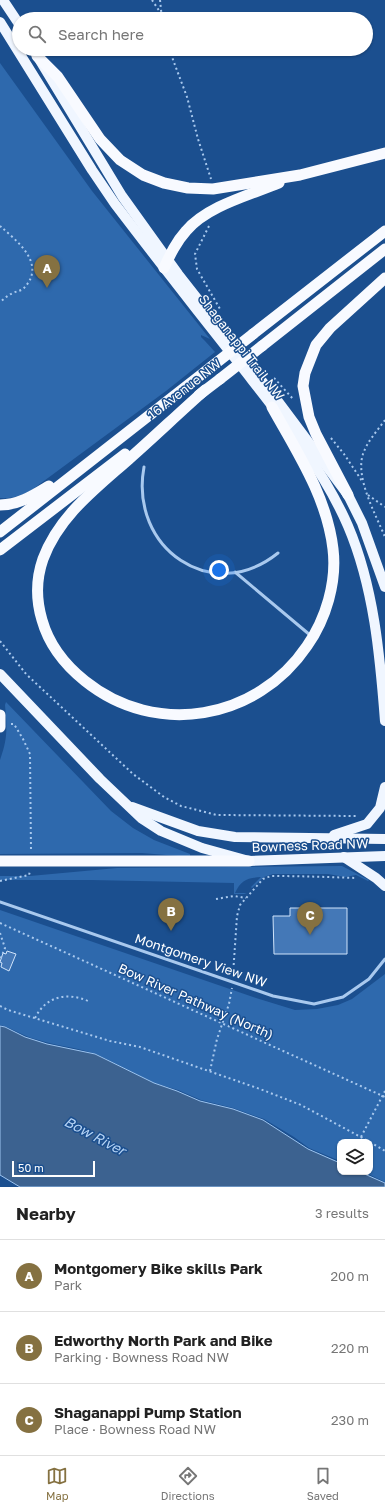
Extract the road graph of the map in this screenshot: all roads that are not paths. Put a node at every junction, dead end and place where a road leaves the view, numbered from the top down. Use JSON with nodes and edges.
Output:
{"nodes":[{"id":1,"x":3,"y":0,"type":"edge"},
{"id":2,"x":12,"y":14,"type":"edge"},
{"id":3,"x":0,"y":22,"type":"edge"},
{"id":4,"x":12,"y":41,"type":"edge"},
{"id":5,"x":21,"y":56,"type":"edge"},
{"id":6,"x":37,"y":56,"type":"edge"},
{"id":7,"x":38,"y":56,"type":"edge"},
{"id":8,"x":385,"y":153,"type":"edge"},
{"id":9,"x":300,"y":175,"type":"junction"},
{"id":10,"x":385,"y":222,"type":"edge"},
{"id":11,"x":385,"y":231,"type":"edge"},
{"id":12,"x":385,"y":249,"type":"edge"},
{"id":13,"x":166,"y":264,"type":"junction"},
{"id":14,"x":385,"y":278,"type":"edge"},
{"id":15,"x":316,"y":285,"type":"junction"},
{"id":16,"x":205,"y":390,"type":"junction"},
{"id":17,"x":272,"y":406,"type":"junction"},
{"id":18,"x":97,"y":456,"type":"junction"},
{"id":19,"x":144,"y":467,"type":"dead end"},
{"id":20,"x":348,"y":495,"type":"junction"},
{"id":21,"x":0,"y":504,"type":"edge"},
{"id":22,"x":0,"y":532,"type":"edge"},
{"id":23,"x":0,"y":550,"type":"edge"},
{"id":24,"x":278,"y":552,"type":"dead end"},
{"id":25,"x":235,"y":572,"type":"junction"},
{"id":26,"x":385,"y":587,"type":"edge"},
{"id":27,"x":313,"y":638,"type":"junction"},
{"id":28,"x":0,"y":674,"type":"edge"},
{"id":29,"x":0,"y":715,"type":"edge"},
{"id":30,"x":385,"y":721,"type":"edge"},
{"id":31,"x":0,"y":727,"type":"edge"},
{"id":32,"x":385,"y":787,"type":"edge"},
{"id":33,"x":130,"y":806,"type":"junction"},
{"id":34,"x":326,"y":837,"type":"junction"},
{"id":35,"x":385,"y":839,"type":"edge"},
{"id":36,"x":385,"y":856,"type":"edge"},
{"id":37,"x":344,"y":857,"type":"junction"},
{"id":38,"x":249,"y":861,"type":"junction"},
{"id":39,"x":0,"y":862,"type":"edge"},
{"id":40,"x":385,"y":886,"type":"edge"},
{"id":41,"x":0,"y":902,"type":"edge"},
{"id":42,"x":385,"y":959,"type":"edge"}],
"edges":[{"from":1,"to":2,"type":"main road"},
{"from":3,"to":4,"type":"main road","name":"Shaganappi Trail NW"},
{"from":5,"to":13,"type":"main road","name":"Shaganappi Trail NW"},
{"from":6,"to":13,"type":"main road","name":"Shaganappi Trail NW"},
{"from":7,"to":9,"type":"highway"},
{"from":8,"to":9,"type":"highway"},
{"from":9,"to":13,"type":"highway"},
{"from":10,"to":15,"type":"highway"},
{"from":11,"to":15,"type":"highway","name":"16 Avenue NW"},
{"from":12,"to":16,"type":"highway","name":"16 Avenue NW","bridge":true},
{"from":13,"to":17,"type":"main road","name":"Shaganappi Trail NW"},
{"from":13,"to":20,"type":"main road","name":"Shaganappi Trail NW"},
{"from":14,"to":20,"type":"highway"},
{"from":15,"to":18,"type":"highway","name":"16 Avenue NW","bridge":true},
{"from":16,"to":23,"type":"highway","name":"16 Avenue NW"},
{"from":16,"to":27,"type":"highway"},
{"from":17,"to":27,"type":"highway"},
{"from":17,"to":30,"type":"main road","name":"Shaganappi Trail NW"},
{"from":18,"to":21,"type":"highway"},
{"from":18,"to":22,"type":"highway","name":"16 Avenue NW"},
{"from":19,"to":25,"type":"lane"},
{"from":20,"to":26,"type":"main road","name":"Shaganappi Trail NW"},
{"from":24,"to":25,"type":"lane"},
{"from":25,"to":27,"type":"lane"},
{"from":28,"to":33,"type":"main road","name":"Bowness Road NW"},
{"from":29,"to":31,"type":"highway"},
{"from":32,"to":34,"type":"main road"},
{"from":33,"to":34,"type":"main road","name":"Bowness Road NW"},
{"from":33,"to":38,"type":"main road","name":"Bowness Road NW"},
{"from":34,"to":35,"type":"main road","name":"Bowness Road NW"},
{"from":36,"to":37,"type":"main road","name":"Bowness Road NW"},
{"from":37,"to":38,"type":"main road","name":"Bowness Road NW"},
{"from":37,"to":40,"type":"main road"},
{"from":38,"to":39,"type":"highway"},
{"from":41,"to":42,"type":"lane","name":"Montgomery View NW"}]}
